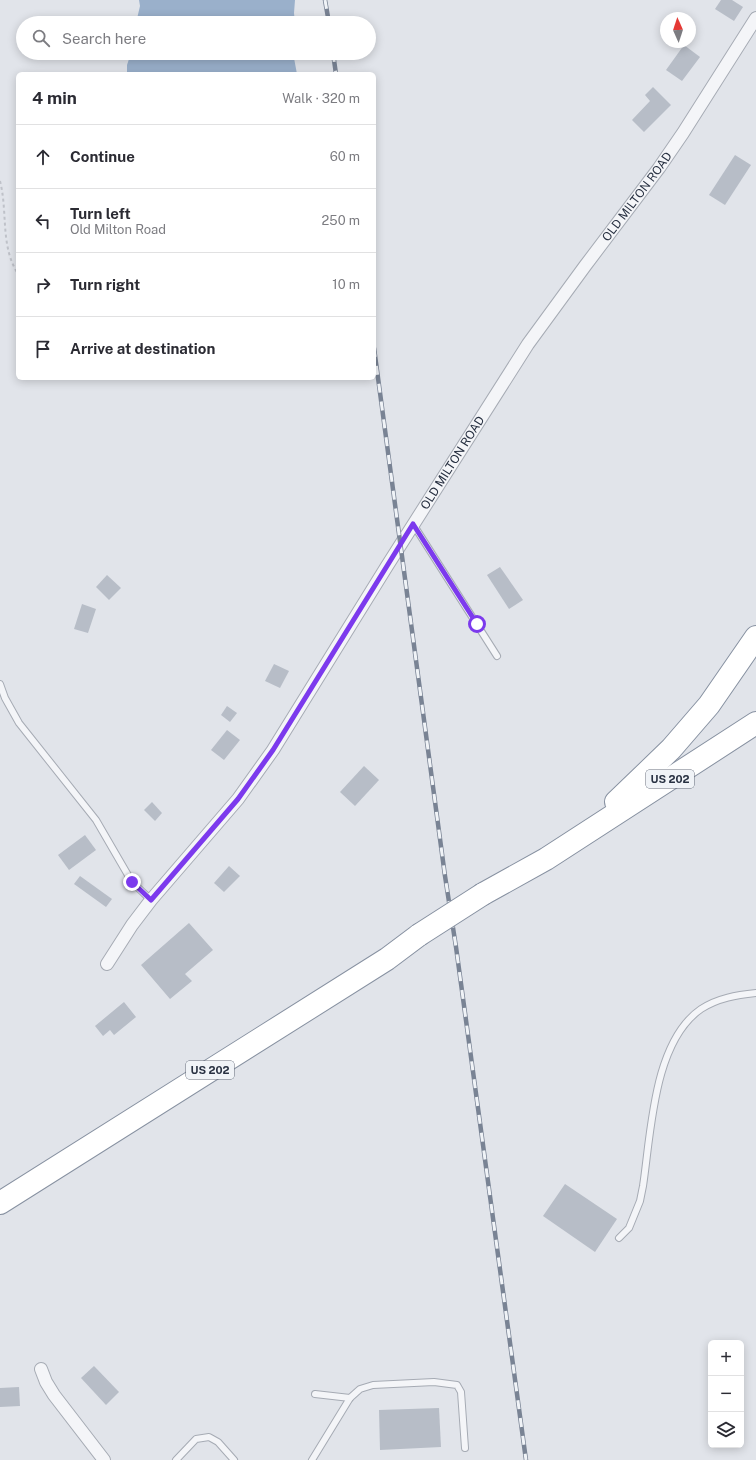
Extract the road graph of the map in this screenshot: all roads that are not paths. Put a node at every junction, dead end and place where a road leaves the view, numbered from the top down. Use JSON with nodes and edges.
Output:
{"nodes":[{"id":1,"x":756,"y":18,"type":"edge"},
{"id":2,"x":413,"y":524,"type":"junction"},
{"id":3,"x":756,"y":638,"type":"edge"},
{"id":4,"x":497,"y":656,"type":"dead end"},
{"id":5,"x":0,"y":684,"type":"edge"},
{"id":6,"x":756,"y":723,"type":"edge"},
{"id":7,"x":583,"y":835,"type":"junction"},
{"id":8,"x":151,"y":900,"type":"junction"},
{"id":9,"x":107,"y":964,"type":"dead end"},
{"id":10,"x":756,"y":993,"type":"edge"},
{"id":11,"x":0,"y":1203,"type":"edge"},
{"id":12,"x":619,"y":1238,"type":"dead end"},
{"id":13,"x":41,"y":1369,"type":"dead end"},
{"id":14,"x":315,"y":1394,"type":"dead end"},
{"id":15,"x":350,"y":1398,"type":"junction"},
{"id":16,"x":465,"y":1448,"type":"dead end"},
{"id":17,"x":104,"y":1460,"type":"edge"},
{"id":18,"x":176,"y":1460,"type":"edge"},
{"id":19,"x":234,"y":1460,"type":"edge"},
{"id":20,"x":312,"y":1460,"type":"edge"}],
"edges":[{"from":1,"to":2,"type":"street","name":"OLD MILTON ROAD"},
{"from":2,"to":4,"type":"lane"},
{"from":2,"to":8,"type":"street","name":"OLD MILTON ROAD"},
{"from":3,"to":7,"type":"highway"},
{"from":5,"to":8,"type":"lane"},
{"from":6,"to":7,"type":"highway","number":"US 202"},
{"from":7,"to":11,"type":"highway","number":"US 202","bridge":true},
{"from":8,"to":9,"type":"street","name":"OLD MILTON ROAD"},
{"from":10,"to":12,"type":"lane"},
{"from":13,"to":17,"type":"street"},
{"from":14,"to":15,"type":"lane"},
{"from":15,"to":16,"type":"lane"},
{"from":15,"to":20,"type":"lane"},
{"from":18,"to":19,"type":"lane"}]}
